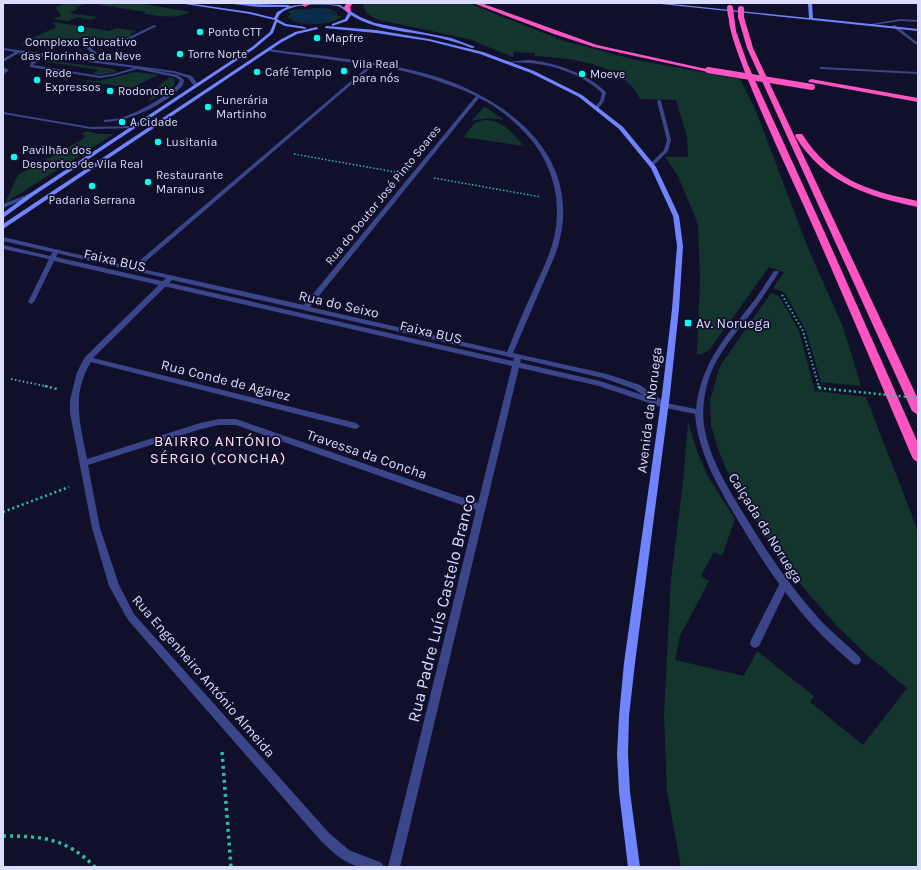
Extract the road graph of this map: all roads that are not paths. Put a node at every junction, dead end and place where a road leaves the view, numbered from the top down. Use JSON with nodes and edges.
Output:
{"nodes":[{"id":1,"x":180,"y":3,"type":"edge"},
{"id":2,"x":227,"y":3,"type":"edge"},
{"id":3,"x":350,"y":3,"type":"edge"},
{"id":4,"x":476,"y":3,"type":"edge"},
{"id":5,"x":490,"y":3,"type":"edge"},
{"id":6,"x":653,"y":3,"type":"edge"},
{"id":7,"x":810,"y":3,"type":"edge"},
{"id":8,"x":304,"y":4,"type":"edge"},
{"id":9,"x":730,"y":9,"type":"edge"},
{"id":10,"x":741,"y":9,"type":"edge"},
{"id":11,"x":349,"y":12,"type":"junction"},
{"id":12,"x":811,"y":18,"type":"junction"},
{"id":13,"x":276,"y":20,"type":"junction"},
{"id":14,"x":918,"y":21,"type":"edge"},
{"id":15,"x":873,"y":24,"type":"junction"},
{"id":16,"x":155,"y":26,"type":"dead end"},
{"id":17,"x":894,"y":26,"type":"junction"},
{"id":18,"x":326,"y":27,"type":"junction"},
{"id":19,"x":317,"y":28,"type":"junction"},
{"id":20,"x":918,"y":30,"type":"edge"},
{"id":21,"x":918,"y":45,"type":"edge"},
{"id":22,"x":750,"y":48,"type":"junction"},
{"id":23,"x":3,"y":49,"type":"edge"},
{"id":24,"x":267,"y":50,"type":"junction"},
{"id":25,"x":19,"y":51,"type":"junction"},
{"id":26,"x":43,"y":54,"type":"junction"},
{"id":27,"x":485,"y":54,"type":"junction"},
{"id":28,"x":84,"y":60,"type":"junction"},
{"id":29,"x":3,"y":61,"type":"edge"},
{"id":30,"x":509,"y":62,"type":"junction"},
{"id":31,"x":373,"y":64,"type":"junction"},
{"id":32,"x":709,"y":67,"type":"junction"},
{"id":33,"x":3,"y":68,"type":"edge"},
{"id":34,"x":137,"y":68,"type":"junction"},
{"id":35,"x":821,"y":68,"type":"dead end"},
{"id":36,"x":918,"y":73,"type":"edge"},
{"id":37,"x":3,"y":74,"type":"edge"},
{"id":38,"x":811,"y":84,"type":"junction"},
{"id":39,"x":197,"y":86,"type":"junction"},
{"id":40,"x":478,"y":96,"type":"junction"},
{"id":41,"x":918,"y":100,"type":"edge"},
{"id":42,"x":659,"y":101,"type":"dead end"},
{"id":43,"x":918,"y":106,"type":"edge"},
{"id":44,"x":596,"y":108,"type":"junction"},
{"id":45,"x":3,"y":113,"type":"edge"},
{"id":46,"x":106,"y":121,"type":"dead end"},
{"id":47,"x":135,"y":127,"type":"junction"},
{"id":48,"x":652,"y":165,"type":"junction"},
{"id":49,"x":31,"y":195,"type":"junction"},
{"id":50,"x":918,"y":204,"type":"edge"},
{"id":51,"x":3,"y":206,"type":"edge"},
{"id":52,"x":3,"y":216,"type":"edge"},
{"id":53,"x":3,"y":227,"type":"edge"},
{"id":54,"x":3,"y":239,"type":"edge"},
{"id":55,"x":3,"y":247,"type":"edge"},
{"id":56,"x":56,"y":251,"type":"junction"},
{"id":57,"x":52,"y":259,"type":"junction"},
{"id":58,"x":132,"y":269,"type":"junction"},
{"id":59,"x":776,"y":272,"type":"dead end"},
{"id":60,"x":171,"y":278,"type":"junction"},
{"id":61,"x":163,"y":285,"type":"junction"},
{"id":62,"x":31,"y":302,"type":"dead end"},
{"id":63,"x":305,"y":308,"type":"junction"},
{"id":64,"x":88,"y":359,"type":"junction"},
{"id":65,"x":514,"y":359,"type":"junction"},
{"id":66,"x":664,"y":405,"type":"junction"},
{"id":67,"x":918,"y":411,"type":"edge"},
{"id":68,"x":698,"y":412,"type":"junction"},
{"id":69,"x":356,"y":426,"type":"dead end"},
{"id":70,"x":918,"y":456,"type":"edge"},
{"id":71,"x":83,"y":463,"type":"junction"},
{"id":72,"x":481,"y":508,"type":"junction"},
{"id":73,"x":784,"y":584,"type":"junction"},
{"id":74,"x":755,"y":643,"type":"dead end"},
{"id":75,"x":856,"y":660,"type":"dead end"},
{"id":76,"x":378,"y":867,"type":"edge"},
{"id":77,"x":394,"y":867,"type":"edge"},
{"id":78,"x":634,"y":867,"type":"edge"}],
"edges":[{"from":1,"to":13,"type":"main road"},
{"from":2,"to":8,"type":"main road"},
{"from":3,"to":11,"type":"highway"},
{"from":4,"to":32,"type":"highway"},
{"from":5,"to":32,"type":"highway"},
{"from":6,"to":12,"type":"main road"},
{"from":7,"to":12,"type":"main road"},
{"from":8,"to":11,"type":"main road"},
{"from":8,"to":13,"type":"main road"},
{"from":9,"to":70,"type":"highway"},
{"from":10,"to":22,"type":"highway"},
{"from":11,"to":18,"type":"main road"},
{"from":11,"to":27,"type":"main road"},
{"from":12,"to":15,"type":"main road"},
{"from":13,"to":19,"type":"main road"},
{"from":13,"to":39,"type":"main road"},
{"from":14,"to":15,"type":"street"},
{"from":15,"to":17,"type":"main road"},
{"from":16,"to":28,"type":"street"},
{"from":17,"to":20,"type":"main road"},
{"from":17,"to":21,"type":"street"},
{"from":18,"to":19,"type":"main road"},
{"from":18,"to":27,"type":"main road"},
{"from":19,"to":24,"type":"main road"},
{"from":22,"to":50,"type":"highway"},
{"from":22,"to":67,"type":"highway"},
{"from":23,"to":25,"type":"street"},
{"from":24,"to":31,"type":"street","name":"Rua Padre Luís Castelo Branco"},
{"from":24,"to":53,"type":"main road"},
{"from":25,"to":26,"type":"street"},
{"from":25,"to":29,"type":"street"},
{"from":26,"to":28,"type":"street"},
{"from":26,"to":34,"type":"street"},
{"from":27,"to":30,"type":"main road","name":"Avenida da Noruega"},
{"from":28,"to":34,"type":"street"},
{"from":30,"to":44,"type":"main road","name":"Avenida da Noruega"},
{"from":30,"to":44,"type":"street"},
{"from":31,"to":40,"type":"street","name":"Rua Padre Luís Castelo Branco"},
{"from":31,"to":58,"type":"street"},
{"from":32,"to":38,"type":"highway","bridge":true},
{"from":33,"to":37,"type":"street"},
{"from":34,"to":39,"type":"street"},
{"from":34,"to":46,"type":"street"},
{"from":35,"to":36,"type":"street"},
{"from":38,"to":41,"type":"highway"},
{"from":38,"to":43,"type":"highway"},
{"from":39,"to":47,"type":"main road"},
{"from":40,"to":63,"type":"street","name":"Rua do Doutor José Pinto Soares"},
{"from":40,"to":65,"type":"street","name":"Rua Padre Luís Castelo Branco"},
{"from":42,"to":48,"type":"street"},
{"from":44,"to":48,"type":"main road","name":"Avenida da Noruega"},
{"from":45,"to":47,"type":"street"},
{"from":47,"to":49,"type":"main road"},
{"from":48,"to":66,"type":"main road","name":"Avenida da Noruega"},
{"from":49,"to":51,"type":"street"},
{"from":49,"to":52,"type":"main road"},
{"from":54,"to":56,"type":"street","name":"Rua do Seixo"},
{"from":55,"to":57,"type":"street","name":"Faixa BUS"},
{"from":56,"to":57,"type":"street"},
{"from":56,"to":58,"type":"street","name":"Rua do Seixo"},
{"from":57,"to":61,"type":"street","name":"Faixa BUS"},
{"from":57,"to":62,"type":"street"},
{"from":58,"to":60,"type":"street","name":"Rua do Seixo"},
{"from":59,"to":68,"type":"street","name":"Calçada da Noruega"},
{"from":60,"to":61,"type":"street","name":"Rua Engenheiro António Almeida"},
{"from":60,"to":63,"type":"street","name":"Rua do Seixo"},
{"from":61,"to":64,"type":"street","name":"Rua Engenheiro António Almeida"},
{"from":61,"to":65,"type":"street","name":"Faixa BUS"},
{"from":63,"to":65,"type":"street","name":"Rua do Seixo"},
{"from":64,"to":69,"type":"street","name":"Rua Conde de Agarez"},
{"from":64,"to":71,"type":"street","name":"Rua Engenheiro António Almeida"},
{"from":65,"to":66,"type":"street","name":"Faixa BUS"},
{"from":65,"to":72,"type":"street","name":"Rua Padre Luís Castelo Branco"},
{"from":66,"to":68,"type":"street"},
{"from":66,"to":78,"type":"main road","name":"Avenida da Noruega"},
{"from":68,"to":73,"type":"street","name":"Calçada da Noruega"},
{"from":71,"to":72,"type":"street","name":"Travessa da Concha"},
{"from":71,"to":76,"type":"street","name":"Rua Engenheiro António Almeida"},
{"from":72,"to":77,"type":"street","name":"Rua Padre Luís Castelo Branco"},
{"from":73,"to":74,"type":"street"},
{"from":73,"to":75,"type":"street","name":"Calçada da Noruega"}]}
